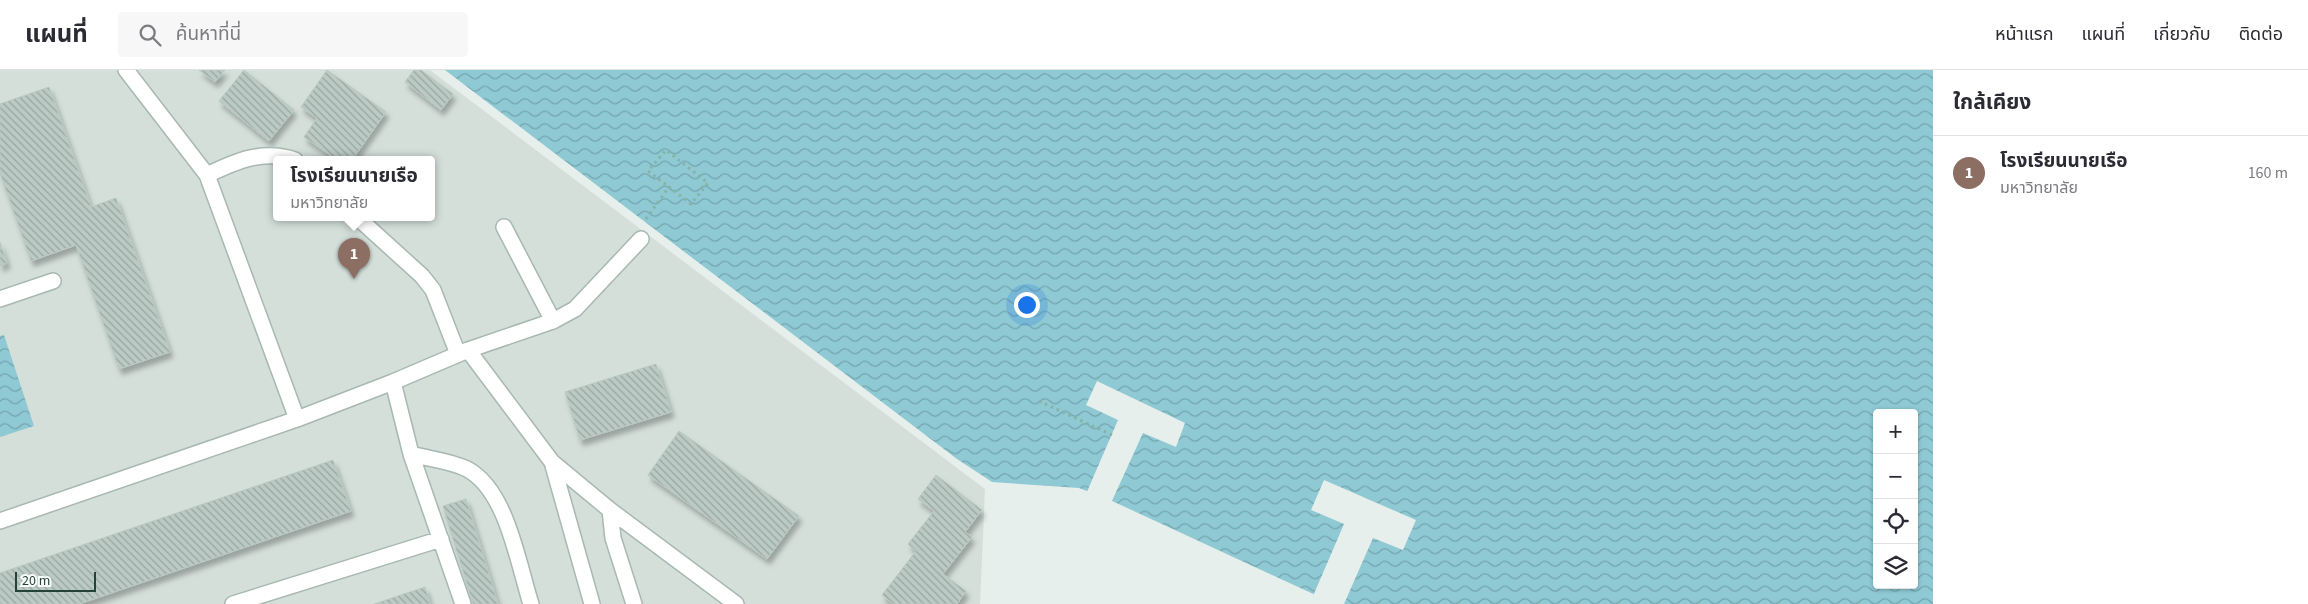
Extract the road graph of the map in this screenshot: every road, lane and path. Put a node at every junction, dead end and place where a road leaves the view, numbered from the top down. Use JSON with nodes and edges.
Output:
{"nodes":[{"id":1,"x":126,"y":70,"type":"edge"},
{"id":2,"x":273,"y":158,"type":"edge"},
{"id":3,"x":207,"y":175,"type":"junction"},
{"id":4,"x":669,"y":187,"type":"junction"},
{"id":5,"x":361,"y":221,"type":"edge"},
{"id":6,"x":644,"y":222,"type":"dead end"},
{"id":7,"x":504,"y":228,"type":"dead end"},
{"id":8,"x":641,"y":239,"type":"dead end"},
{"id":9,"x":53,"y":281,"type":"dead end"},
{"id":10,"x":0,"y":299,"type":"edge"},
{"id":11,"x":553,"y":321,"type":"junction"},
{"id":12,"x":463,"y":352,"type":"junction"},
{"id":13,"x":393,"y":382,"type":"junction"},
{"id":14,"x":1039,"y":401,"type":"dead end"},
{"id":15,"x":297,"y":419,"type":"junction"},
{"id":16,"x":1112,"y":435,"type":"dead end"},
{"id":17,"x":411,"y":454,"type":"junction"},
{"id":18,"x":552,"y":462,"type":"junction"},
{"id":19,"x":610,"y":510,"type":"junction"},
{"id":20,"x":0,"y":521,"type":"edge"},
{"id":21,"x":441,"y":539,"type":"junction"},
{"id":22,"x":729,"y":603,"type":"edge"},
{"id":23,"x":233,"y":604,"type":"edge"},
{"id":24,"x":463,"y":604,"type":"edge"},
{"id":25,"x":531,"y":604,"type":"edge"},
{"id":26,"x":592,"y":604,"type":"edge"},
{"id":27,"x":634,"y":604,"type":"edge"}],
"edges":[{"from":1,"to":3,"type":"lane"},
{"from":2,"to":3,"type":"lane"},
{"from":3,"to":15,"type":"lane"},
{"from":4,"to":4,"type":"path"},
{"from":4,"to":6,"type":"path"},
{"from":5,"to":12,"type":"lane"},
{"from":7,"to":11,"type":"lane"},
{"from":8,"to":11,"type":"lane"},
{"from":9,"to":10,"type":"lane"},
{"from":11,"to":12,"type":"lane"},
{"from":12,"to":13,"type":"lane"},
{"from":12,"to":18,"type":"lane"},
{"from":13,"to":15,"type":"lane"},
{"from":13,"to":17,"type":"lane"},
{"from":14,"to":16,"type":"path"},
{"from":15,"to":20,"type":"lane"},
{"from":17,"to":21,"type":"lane"},
{"from":17,"to":25,"type":"lane"},
{"from":18,"to":19,"type":"lane"},
{"from":18,"to":26,"type":"lane"},
{"from":19,"to":22,"type":"lane"},
{"from":19,"to":27,"type":"lane"},
{"from":21,"to":23,"type":"lane"},
{"from":21,"to":24,"type":"lane"}]}
